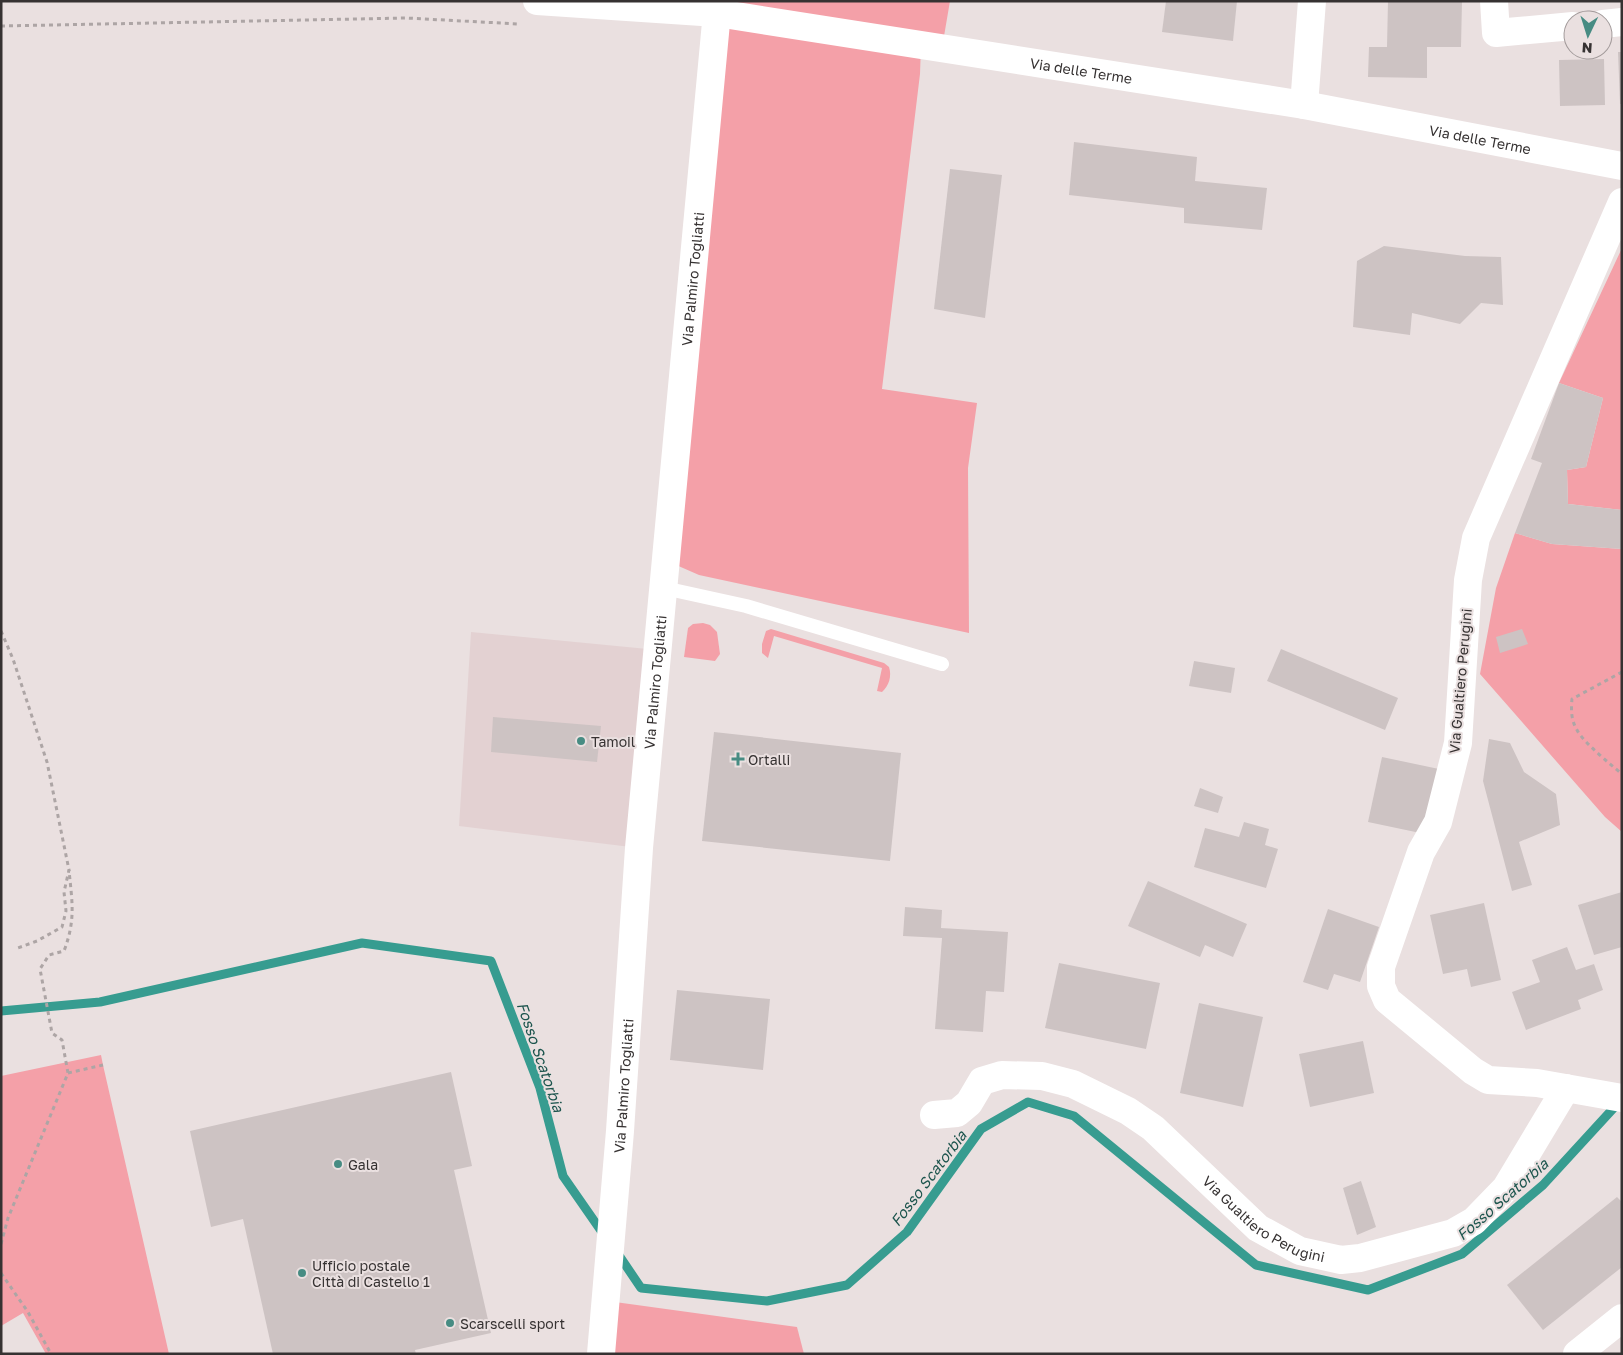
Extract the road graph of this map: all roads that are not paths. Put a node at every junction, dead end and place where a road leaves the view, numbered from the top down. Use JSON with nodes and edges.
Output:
{"nodes":[{"id":1,"x":1312,"y":1,"type":"edge"},
{"id":2,"x":1494,"y":1,"type":"edge"},
{"id":3,"x":717,"y":7,"type":"edge"},
{"id":4,"x":530,"y":13,"type":"edge"},
{"id":5,"x":1563,"y":27,"type":"edge"},
{"id":6,"x":1304,"y":105,"type":"junction"},
{"id":7,"x":1622,"y":166,"type":"edge"},
{"id":8,"x":1622,"y":202,"type":"edge"},
{"id":9,"x":664,"y":588,"type":"junction"},
{"id":10,"x":942,"y":664,"type":"dead end"},
{"id":11,"x":1566,"y":1088,"type":"junction"},
{"id":12,"x":1610,"y":1096,"type":"edge"},
{"id":13,"x":934,"y":1115,"type":"dead end"},
{"id":14,"x":1622,"y":1318,"type":"edge"},
{"id":15,"x":601,"y":1354,"type":"edge"},
{"id":16,"x":1576,"y":1354,"type":"edge"}],
"edges":[{"from":1,"to":6,"type":"street"},
{"from":2,"to":5,"type":"street"},
{"from":3,"to":4,"type":"street","name":"Via delle Terme"},
{"from":3,"to":6,"type":"street","name":"Via delle Terme"},
{"from":3,"to":9,"type":"street","name":"Via Palmiro Togliatti"},
{"from":6,"to":7,"type":"street","name":"Via delle Terme"},
{"from":8,"to":11,"type":"street","name":"Via Gualtiero Perugini"},
{"from":9,"to":10,"type":"lane"},
{"from":9,"to":15,"type":"street","name":"Via Palmiro Togliatti"},
{"from":11,"to":12,"type":"street","name":"Via Gualtiero Perugini"},
{"from":11,"to":13,"type":"street","name":"Via Gualtiero Perugini"},
{"from":14,"to":16,"type":"street"}]}
